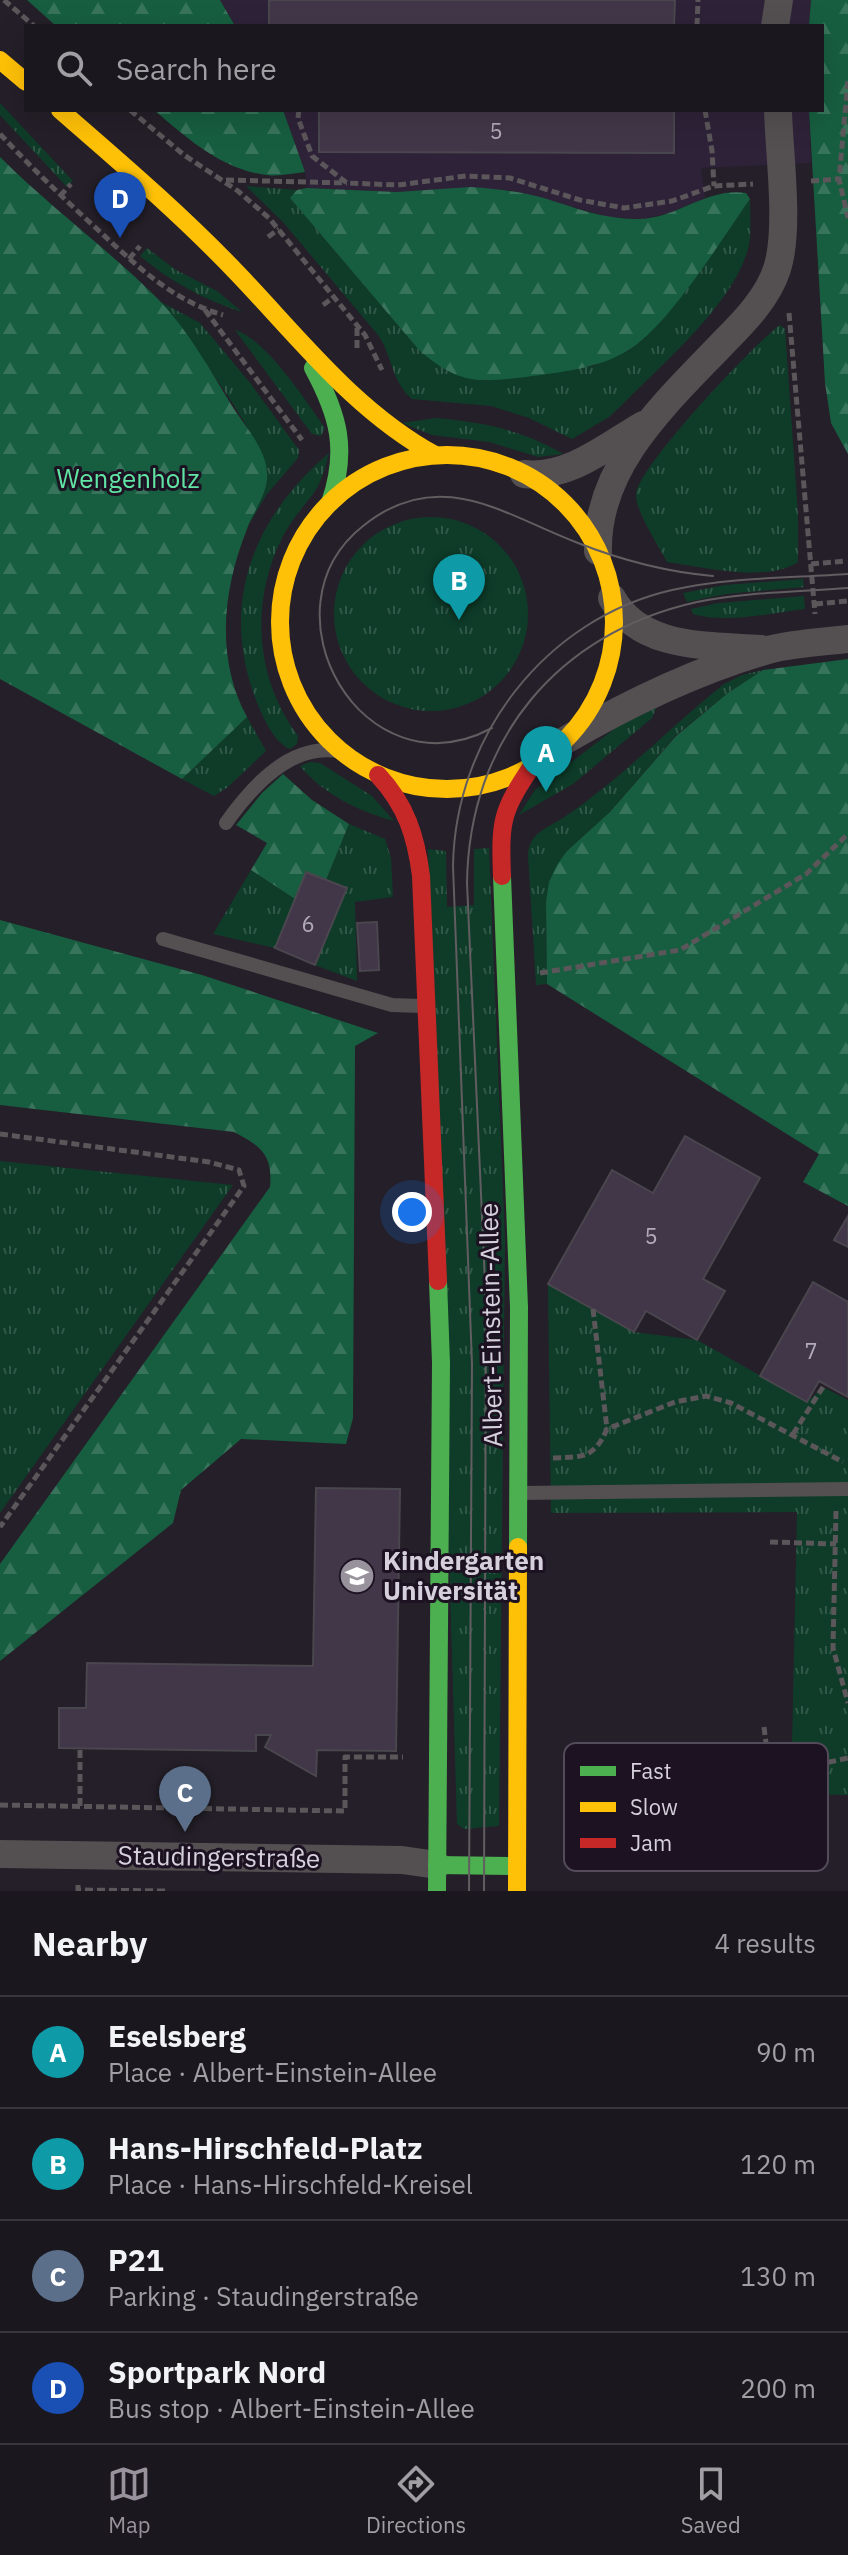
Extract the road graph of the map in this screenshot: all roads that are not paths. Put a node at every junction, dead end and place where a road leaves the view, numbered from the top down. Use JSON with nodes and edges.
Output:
{"nodes":[{"id":1,"x":779,"y":0,"type":"edge"},
{"id":2,"x":775,"y":24,"type":"edge"},
{"id":3,"x":0,"y":60,"type":"edge"},
{"id":4,"x":24,"y":80,"type":"edge"},
{"id":5,"x":62,"y":112,"type":"edge"},
{"id":6,"x":778,"y":112,"type":"edge"},
{"id":7,"x":292,"y":334,"type":"junction"},
{"id":8,"x":648,"y":423,"type":"junction"},
{"id":9,"x":435,"y":455,"type":"junction"},
{"id":10,"x":524,"y":474,"type":"junction"},
{"id":11,"x":330,"y":503,"type":"junction"},
{"id":12,"x":598,"y":551,"type":"junction"},
{"id":13,"x":612,"y":598,"type":"junction"},
{"id":14,"x":848,"y":639,"type":"edge"},
{"id":15,"x":770,"y":650,"type":"junction"},
{"id":16,"x":564,"y":741,"type":"junction"},
{"id":17,"x":341,"y":752,"type":"junction"},
{"id":18,"x":532,"y":766,"type":"junction"},
{"id":19,"x":378,"y":775,"type":"junction"},
{"id":20,"x":226,"y":823,"type":"dead end"},
{"id":21,"x":163,"y":939,"type":"dead end"},
{"id":22,"x":427,"y":1006,"type":"junction"},
{"id":23,"x":842,"y":1489,"type":"edge"},
{"id":24,"x":520,"y":1493,"type":"junction"},
{"id":25,"x":0,"y":1854,"type":"edge"},
{"id":26,"x":517,"y":1866,"type":"junction"},
{"id":27,"x":437,"y":1878,"type":"edge"},
{"id":28,"x":517,"y":1891,"type":"edge"}],
"edges":[{"from":1,"to":2,"type":"street"},
{"from":3,"to":4,"type":"street"},
{"from":5,"to":7,"type":"street"},
{"from":6,"to":8,"type":"street"},
{"from":7,"to":9,"type":"street"},
{"from":7,"to":11,"type":"street"},
{"from":8,"to":10,"type":"street"},
{"from":8,"to":12,"type":"street"},
{"from":9,"to":10,"type":"street"},
{"from":9,"to":11,"type":"street"},
{"from":10,"to":12,"type":"street"},
{"from":11,"to":17,"type":"street"},
{"from":12,"to":13,"type":"street"},
{"from":13,"to":15,"type":"street"},
{"from":13,"to":16,"type":"street"},
{"from":14,"to":15,"type":"street"},
{"from":15,"to":16,"type":"street"},
{"from":16,"to":18,"type":"street"},
{"from":17,"to":19,"type":"street"},
{"from":17,"to":20,"type":"lane"},
{"from":18,"to":19,"type":"street"},
{"from":18,"to":24,"type":"street","name":"Albert-Einstein-Allee"},
{"from":19,"to":22,"type":"street","name":"Albert-Einstein-Allee"},
{"from":21,"to":22,"type":"lane"},
{"from":22,"to":27,"type":"street","name":"Albert-Einstein-Allee"},
{"from":23,"to":24,"type":"lane"},
{"from":24,"to":26,"type":"street","name":"Albert-Einstein-Allee"},
{"from":25,"to":27,"type":"street","name":"Staudingerstraße"},
{"from":26,"to":27,"type":"street"},
{"from":26,"to":28,"type":"street","name":"Albert-Einstein-Allee"}]}
